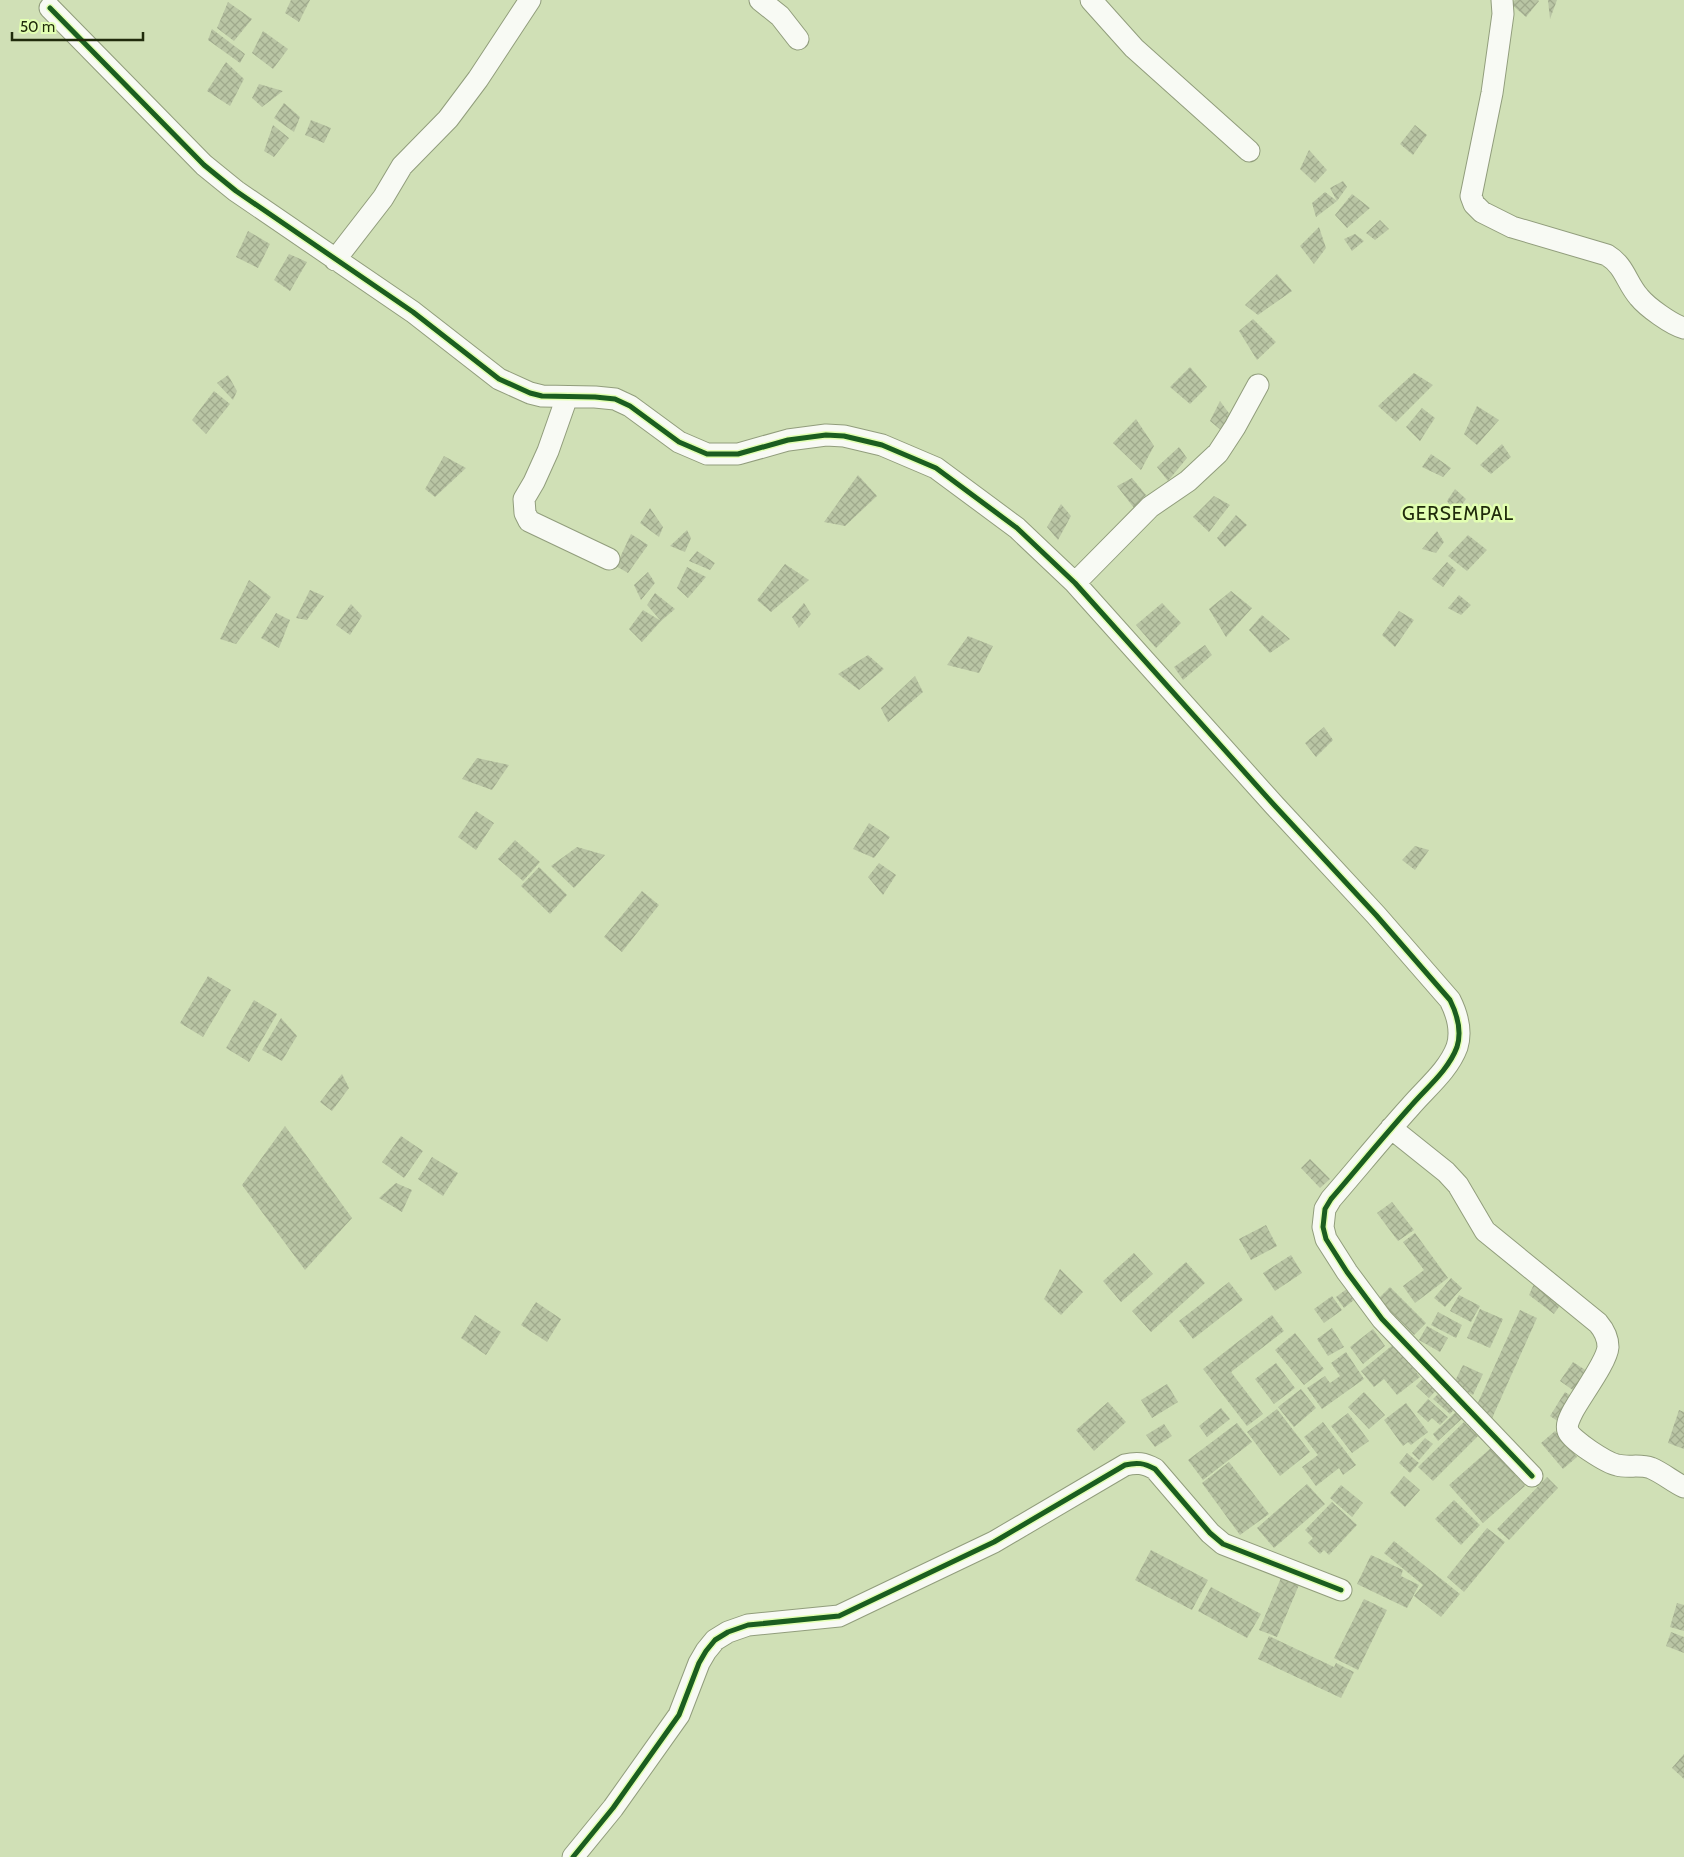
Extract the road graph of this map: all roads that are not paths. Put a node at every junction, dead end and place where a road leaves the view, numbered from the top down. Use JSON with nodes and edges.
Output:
{"nodes":[{"id":1,"x":530,"y":0,"type":"edge"},
{"id":2,"x":760,"y":0,"type":"edge"},
{"id":3,"x":1092,"y":0,"type":"edge"},
{"id":4,"x":1502,"y":0,"type":"edge"},
{"id":5,"x":50,"y":8,"type":"dead end"},
{"id":6,"x":798,"y":39,"type":"dead end"},
{"id":7,"x":1250,"y":151,"type":"dead end"},
{"id":8,"x":335,"y":260,"type":"junction"},
{"id":9,"x":1684,"y":328,"type":"edge"},
{"id":10,"x":1258,"y":385,"type":"dead end"},
{"id":11,"x":567,"y":397,"type":"junction"},
{"id":12,"x":609,"y":559,"type":"dead end"},
{"id":13,"x":1075,"y":583,"type":"junction"},
{"id":14,"x":1391,"y":1128,"type":"junction"},
{"id":15,"x":1532,"y":1476,"type":"dead end"},
{"id":16,"x":1684,"y":1487,"type":"edge"},
{"id":17,"x":1341,"y":1590,"type":"dead end"},
{"id":18,"x":573,"y":1857,"type":"edge"}],
"edges":[{"from":1,"to":8,"type":"street"},
{"from":2,"to":6,"type":"street"},
{"from":3,"to":7,"type":"street"},
{"from":4,"to":9,"type":"street"},
{"from":5,"to":8,"type":"street"},
{"from":8,"to":11,"type":"street"},
{"from":10,"to":13,"type":"street"},
{"from":11,"to":12,"type":"street"},
{"from":11,"to":13,"type":"street"},
{"from":13,"to":14,"type":"street"},
{"from":14,"to":15,"type":"street"},
{"from":14,"to":16,"type":"street"},
{"from":17,"to":18,"type":"street"}]}
